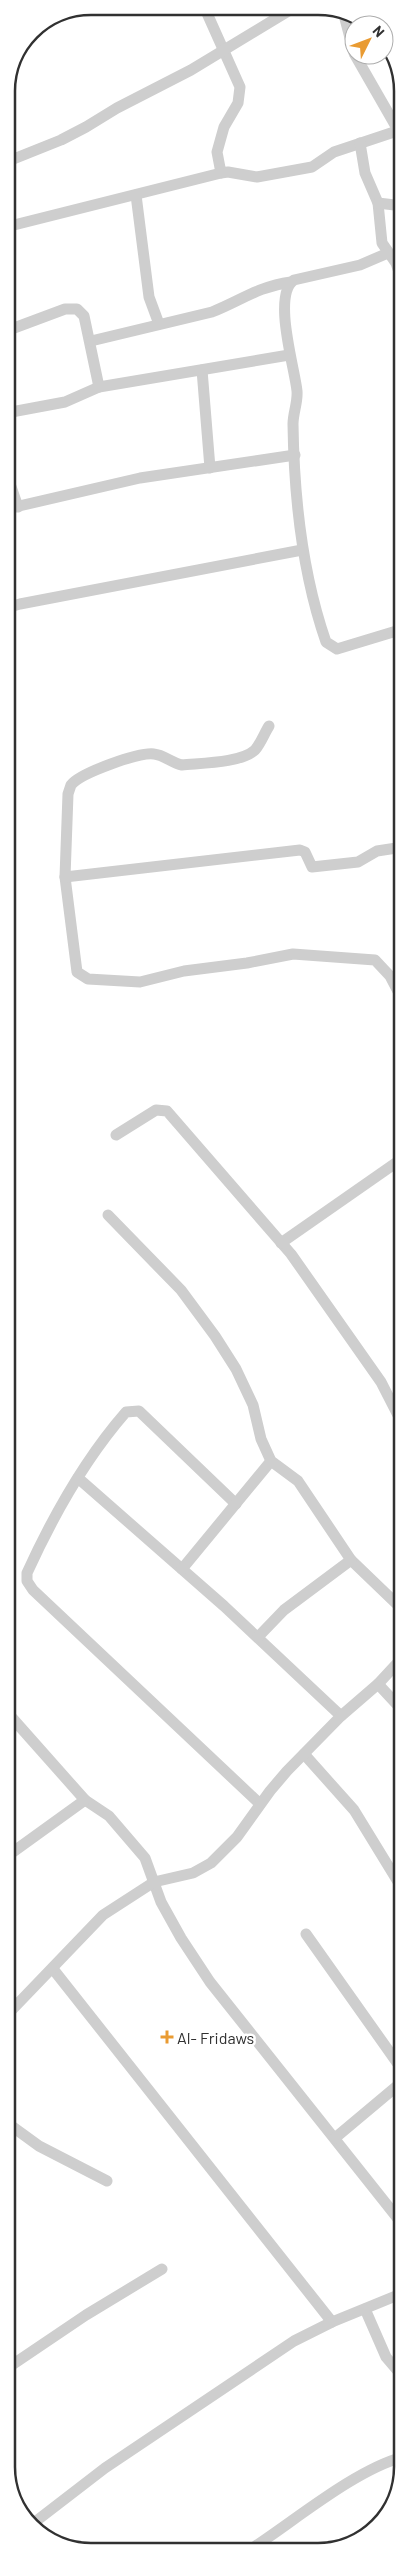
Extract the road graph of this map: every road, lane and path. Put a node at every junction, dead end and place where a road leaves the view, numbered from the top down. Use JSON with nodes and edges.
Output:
{"nodes":[{"id":1,"x":208,"y":15,"type":"edge"},
{"id":2,"x":282,"y":15,"type":"edge"},
{"id":3,"x":222,"y":51,"type":"junction"},
{"id":4,"x":361,"y":65,"type":"edge"},
{"id":5,"x":394,"y":119,"type":"edge"},
{"id":6,"x":394,"y":131,"type":"edge"},
{"id":7,"x":360,"y":143,"type":"junction"},
{"id":8,"x":15,"y":158,"type":"edge"},
{"id":9,"x":221,"y":173,"type":"junction"},
{"id":10,"x":136,"y":195,"type":"junction"},
{"id":11,"x":378,"y":203,"type":"junction"},
{"id":12,"x":394,"y":205,"type":"edge"},
{"id":13,"x":15,"y":225,"type":"edge"},
{"id":14,"x":388,"y":254,"type":"junction"},
{"id":15,"x":394,"y":262,"type":"edge"},
{"id":16,"x":291,"y":282,"type":"junction"},
{"id":17,"x":159,"y":324,"type":"junction"},
{"id":18,"x":15,"y":328,"type":"edge"},
{"id":19,"x":91,"y":341,"type":"junction"},
{"id":20,"x":289,"y":355,"type":"junction"},
{"id":21,"x":202,"y":370,"type":"junction"},
{"id":22,"x":99,"y":387,"type":"junction"},
{"id":23,"x":15,"y":411,"type":"edge"},
{"id":24,"x":295,"y":456,"type":"junction"},
{"id":25,"x":210,"y":468,"type":"junction"},
{"id":26,"x":15,"y":507,"type":"edge"},
{"id":27,"x":302,"y":550,"type":"junction"},
{"id":28,"x":15,"y":605,"type":"edge"},
{"id":29,"x":394,"y":632,"type":"edge"},
{"id":30,"x":268,"y":726,"type":"dead end"},
{"id":31,"x":394,"y":848,"type":"edge"},
{"id":32,"x":65,"y":877,"type":"junction"},
{"id":33,"x":394,"y":984,"type":"edge"},
{"id":34,"x":116,"y":1135,"type":"dead end"},
{"id":35,"x":394,"y":1166,"type":"edge"},
{"id":36,"x":108,"y":1215,"type":"dead end"},
{"id":37,"x":281,"y":1243,"type":"junction"},
{"id":38,"x":394,"y":1407,"type":"edge"},
{"id":39,"x":271,"y":1461,"type":"junction"},
{"id":40,"x":78,"y":1478,"type":"junction"},
{"id":41,"x":236,"y":1504,"type":"junction"},
{"id":42,"x":351,"y":1560,"type":"junction"},
{"id":43,"x":182,"y":1569,"type":"junction"},
{"id":44,"x":394,"y":1601,"type":"edge"},
{"id":45,"x":258,"y":1637,"type":"junction"},
{"id":46,"x":394,"y":1667,"type":"edge"},
{"id":47,"x":378,"y":1684,"type":"junction"},
{"id":48,"x":394,"y":1701,"type":"edge"},
{"id":49,"x":341,"y":1716,"type":"junction"},
{"id":50,"x":15,"y":1721,"type":"edge"},
{"id":51,"x":304,"y":1754,"type":"junction"},
{"id":52,"x":85,"y":1800,"type":"junction"},
{"id":53,"x":260,"y":1804,"type":"junction"},
{"id":54,"x":15,"y":1850,"type":"edge"},
{"id":55,"x":394,"y":1875,"type":"edge"},
{"id":56,"x":154,"y":1882,"type":"junction"},
{"id":57,"x":306,"y":1934,"type":"dead end"},
{"id":58,"x":54,"y":1968,"type":"junction"},
{"id":59,"x":15,"y":2007,"type":"edge"},
{"id":60,"x":394,"y":2058,"type":"edge"},
{"id":61,"x":394,"y":2089,"type":"edge"},
{"id":62,"x":15,"y":2129,"type":"edge"},
{"id":63,"x":335,"y":2138,"type":"junction"},
{"id":64,"x":107,"y":2181,"type":"dead end"},
{"id":65,"x":394,"y":2213,"type":"edge"},
{"id":66,"x":162,"y":2269,"type":"dead end"},
{"id":67,"x":394,"y":2297,"type":"edge"},
{"id":68,"x":365,"y":2309,"type":"junction"},
{"id":69,"x":332,"y":2322,"type":"junction"},
{"id":70,"x":15,"y":2364,"type":"edge"},
{"id":71,"x":394,"y":2366,"type":"edge"},
{"id":72,"x":394,"y":2460,"type":"edge"},
{"id":73,"x":37,"y":2520,"type":"edge"},
{"id":74,"x":260,"y":2543,"type":"edge"}],
"edges":[{"from":1,"to":3,"type":"street"},
{"from":2,"to":3,"type":"street"},
{"from":3,"to":8,"type":"street"},
{"from":3,"to":9,"type":"street"},
{"from":4,"to":5,"type":"street"},
{"from":6,"to":7,"type":"street"},
{"from":7,"to":9,"type":"street"},
{"from":7,"to":11,"type":"street"},
{"from":9,"to":10,"type":"street"},
{"from":10,"to":13,"type":"street"},
{"from":10,"to":17,"type":"street"},
{"from":11,"to":12,"type":"street"},
{"from":11,"to":14,"type":"street"},
{"from":14,"to":15,"type":"street"},
{"from":14,"to":16,"type":"street"},
{"from":16,"to":17,"type":"street"},
{"from":16,"to":20,"type":"street"},
{"from":17,"to":19,"type":"street"},
{"from":18,"to":19,"type":"street"},
{"from":19,"to":22,"type":"street"},
{"from":20,"to":21,"type":"street"},
{"from":20,"to":24,"type":"street"},
{"from":21,"to":22,"type":"street"},
{"from":21,"to":25,"type":"street"},
{"from":22,"to":23,"type":"street"},
{"from":24,"to":25,"type":"street"},
{"from":24,"to":27,"type":"street"},
{"from":25,"to":26,"type":"street"},
{"from":27,"to":28,"type":"street"},
{"from":27,"to":29,"type":"street"},
{"from":30,"to":32,"type":"street"},
{"from":31,"to":32,"type":"street"},
{"from":32,"to":33,"type":"street"},
{"from":34,"to":37,"type":"street"},
{"from":35,"to":37,"type":"street"},
{"from":36,"to":39,"type":"street"},
{"from":37,"to":38,"type":"street"},
{"from":39,"to":41,"type":"street"},
{"from":39,"to":42,"type":"street"},
{"from":40,"to":41,"type":"street"},
{"from":40,"to":43,"type":"street"},
{"from":40,"to":53,"type":"street"},
{"from":41,"to":43,"type":"street"},
{"from":42,"to":44,"type":"street"},
{"from":42,"to":45,"type":"street"},
{"from":43,"to":45,"type":"street"},
{"from":45,"to":49,"type":"street"},
{"from":46,"to":47,"type":"street"},
{"from":47,"to":48,"type":"street"},
{"from":47,"to":49,"type":"street"},
{"from":49,"to":51,"type":"street"},
{"from":50,"to":52,"type":"street"},
{"from":51,"to":53,"type":"street"},
{"from":51,"to":55,"type":"street"},
{"from":52,"to":54,"type":"street"},
{"from":52,"to":56,"type":"street"},
{"from":53,"to":56,"type":"street"},
{"from":56,"to":58,"type":"street"},
{"from":56,"to":63,"type":"street"},
{"from":57,"to":60,"type":"street"},
{"from":58,"to":59,"type":"street"},
{"from":58,"to":69,"type":"street"},
{"from":61,"to":63,"type":"street"},
{"from":62,"to":64,"type":"street"},
{"from":63,"to":65,"type":"street"},
{"from":66,"to":70,"type":"street"},
{"from":67,"to":68,"type":"street"},
{"from":68,"to":69,"type":"street"},
{"from":68,"to":71,"type":"street"},
{"from":69,"to":73,"type":"street"},
{"from":72,"to":74,"type":"street"}]}
